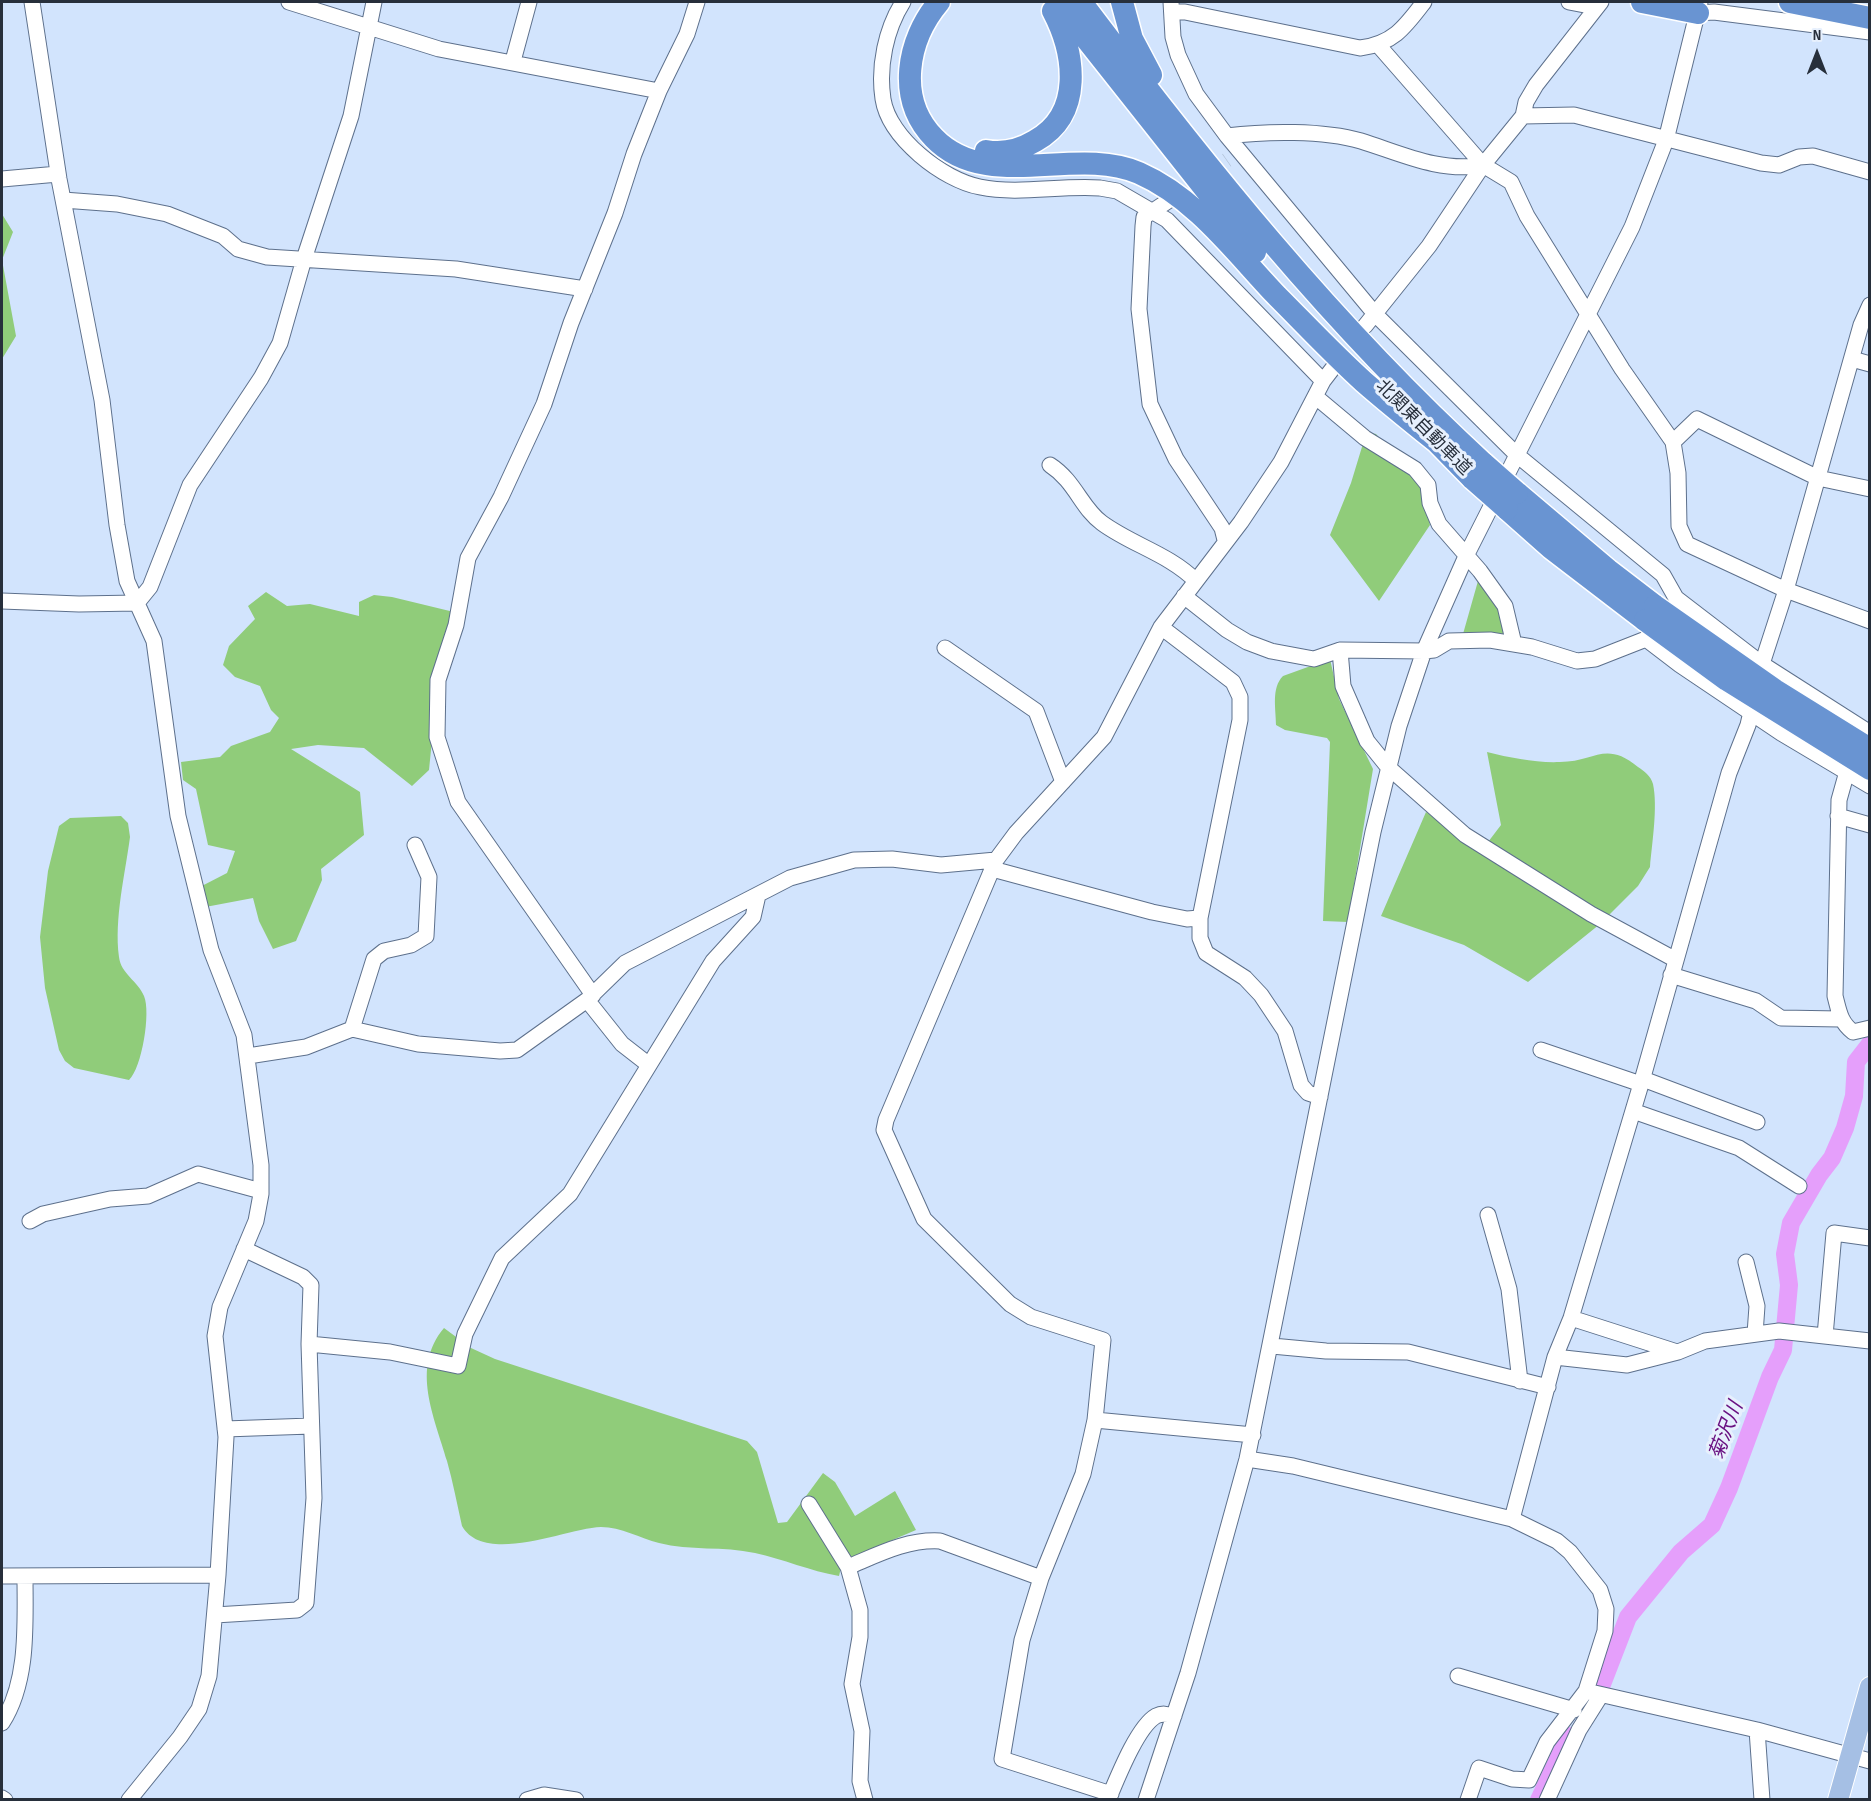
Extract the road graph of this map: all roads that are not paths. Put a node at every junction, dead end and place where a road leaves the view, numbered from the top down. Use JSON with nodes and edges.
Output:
{"nodes":[{"id":1,"x":32,"y":2,"type":"edge"},
{"id":2,"x":289,"y":2,"type":"edge"},
{"id":3,"x":374,"y":2,"type":"edge"},
{"id":4,"x":529,"y":2,"type":"edge"},
{"id":5,"x":697,"y":2,"type":"edge"},
{"id":6,"x":903,"y":2,"type":"edge"},
{"id":7,"x":939,"y":2,"type":"edge"},
{"id":8,"x":954,"y":2,"type":"edge"},
{"id":9,"x":1048,"y":2,"type":"edge"},
{"id":10,"x":1057,"y":2,"type":"edge"},
{"id":11,"x":1081,"y":2,"type":"edge"},
{"id":12,"x":1122,"y":2,"type":"edge"},
{"id":13,"x":1424,"y":2,"type":"edge"},
{"id":14,"x":1569,"y":2,"type":"edge"},
{"id":15,"x":1642,"y":2,"type":"edge"},
{"id":16,"x":1791,"y":2,"type":"edge"},
{"id":17,"x":1842,"y":2,"type":"edge"},
{"id":18,"x":1598,"y":5,"type":"edge"},
{"id":19,"x":1171,"y":7,"type":"edge"},
{"id":20,"x":1699,"y":7,"type":"edge"},
{"id":21,"x":1869,"y":7,"type":"edge"},
{"id":22,"x":1869,"y":18,"type":"edge"},
{"id":23,"x":369,"y":27,"type":"junction"},
{"id":24,"x":1869,"y":32,"type":"edge"},
{"id":25,"x":1379,"y":45,"type":"junction"},
{"id":26,"x":513,"y":61,"type":"junction"},
{"id":27,"x":659,"y":91,"type":"junction"},
{"id":28,"x":1523,"y":116,"type":"junction"},
{"id":29,"x":1227,"y":135,"type":"junction"},
{"id":30,"x":1666,"y":140,"type":"junction"},
{"id":31,"x":1240,"y":152,"type":"junction"},
{"id":32,"x":1227,"y":160,"type":"tunnel mouth"},
{"id":33,"x":1482,"y":165,"type":"junction"},
{"id":34,"x":1869,"y":172,"type":"edge"},
{"id":35,"x":58,"y":174,"type":"junction"},
{"id":36,"x":2,"y":179,"type":"edge"},
{"id":37,"x":63,"y":200,"type":"junction"},
{"id":38,"x":1168,"y":201,"type":"tunnel mouth"},
{"id":39,"x":1154,"y":211,"type":"junction"},
{"id":40,"x":304,"y":259,"type":"junction"},
{"id":41,"x":1299,"y":275,"type":"junction"},
{"id":42,"x":585,"y":289,"type":"junction"},
{"id":43,"x":1869,"y":305,"type":"edge"},
{"id":44,"x":1375,"y":314,"type":"junction"},
{"id":45,"x":1588,"y":314,"type":"junction"},
{"id":46,"x":1365,"y":326,"type":"dead end"},
{"id":47,"x":1852,"y":360,"type":"junction"},
{"id":48,"x":1869,"y":364,"type":"edge"},
{"id":49,"x":1333,"y":368,"type":"dead end"},
{"id":50,"x":1323,"y":381,"type":"junction"},
{"id":51,"x":1316,"y":397,"type":"junction"},
{"id":52,"x":1673,"y":442,"type":"junction"},
{"id":53,"x":1437,"y":443,"type":"junction"},
{"id":54,"x":1517,"y":455,"type":"junction"},
{"id":55,"x":1050,"y":465,"type":"dead end"},
{"id":56,"x":1478,"y":471,"type":"junction"},
{"id":57,"x":1818,"y":478,"type":"junction"},
{"id":58,"x":1869,"y":489,"type":"edge"},
{"id":59,"x":1225,"y":540,"type":"junction"},
{"id":60,"x":1467,"y":554,"type":"junction"},
{"id":61,"x":1196,"y":581,"type":"junction"},
{"id":62,"x":1786,"y":590,"type":"junction"},
{"id":63,"x":1184,"y":596,"type":"junction"},
{"id":64,"x":2,"y":601,"type":"edge"},
{"id":65,"x":137,"y":603,"type":"junction"},
{"id":66,"x":1655,"y":616,"type":"junction"},
{"id":67,"x":1869,"y":621,"type":"edge"},
{"id":68,"x":1161,"y":627,"type":"junction"},
{"id":69,"x":1514,"y":644,"type":"junction"},
{"id":70,"x":945,"y":648,"type":"dead end"},
{"id":71,"x":1340,"y":650,"type":"junction"},
{"id":72,"x":1424,"y":651,"type":"junction"},
{"id":73,"x":1762,"y":664,"type":"junction"},
{"id":74,"x":1751,"y":713,"type":"junction"},
{"id":75,"x":1869,"y":749,"type":"edge"},
{"id":76,"x":1388,"y":767,"type":"junction"},
{"id":77,"x":1869,"y":769,"type":"edge"},
{"id":78,"x":1847,"y":772,"type":"junction"},
{"id":79,"x":1063,"y":782,"type":"junction"},
{"id":80,"x":1869,"y":786,"type":"edge"},
{"id":81,"x":1838,"y":816,"type":"junction"},
{"id":82,"x":1869,"y":825,"type":"edge"},
{"id":83,"x":415,"y":845,"type":"dead end"},
{"id":84,"x":994,"y":863,"type":"junction"},
{"id":85,"x":758,"y":895,"type":"junction"},
{"id":86,"x":1200,"y":918,"type":"junction"},
{"id":87,"x":1673,"y":968,"type":"junction"},
{"id":88,"x":590,"y":997,"type":"junction"},
{"id":89,"x":1840,"y":1019,"type":"junction"},
{"id":90,"x":1869,"y":1028,"type":"edge"},
{"id":91,"x":352,"y":1029,"type":"junction"},
{"id":92,"x":1541,"y":1050,"type":"dead end"},
{"id":93,"x":248,"y":1056,"type":"junction"},
{"id":94,"x":649,"y":1065,"type":"junction"},
{"id":95,"x":1642,"y":1081,"type":"junction"},
{"id":96,"x":1320,"y":1097,"type":"junction"},
{"id":97,"x":1633,"y":1111,"type":"junction"},
{"id":98,"x":1757,"y":1122,"type":"dead end"},
{"id":99,"x":1799,"y":1186,"type":"dead end"},
{"id":100,"x":261,"y":1191,"type":"junction"},
{"id":101,"x":1488,"y":1215,"type":"dead end"},
{"id":102,"x":30,"y":1221,"type":"dead end"},
{"id":103,"x":1869,"y":1234,"type":"edge"},
{"id":104,"x":244,"y":1250,"type":"junction"},
{"id":105,"x":1746,"y":1262,"type":"dead end"},
{"id":106,"x":1571,"y":1318,"type":"junction"},
{"id":107,"x":1755,"y":1334,"type":"junction"},
{"id":108,"x":1825,"y":1336,"type":"junction"},
{"id":109,"x":1869,"y":1341,"type":"edge"},
{"id":110,"x":309,"y":1344,"type":"junction"},
{"id":111,"x":1272,"y":1346,"type":"junction"},
{"id":112,"x":1678,"y":1352,"type":"junction"},
{"id":113,"x":1555,"y":1357,"type":"junction"},
{"id":114,"x":1520,"y":1381,"type":"junction"},
{"id":115,"x":1548,"y":1387,"type":"junction"},
{"id":116,"x":1095,"y":1420,"type":"junction"},
{"id":117,"x":311,"y":1426,"type":"junction"},
{"id":118,"x":225,"y":1429,"type":"junction"},
{"id":119,"x":1253,"y":1435,"type":"junction"},
{"id":120,"x":1248,"y":1459,"type":"junction"},
{"id":121,"x":809,"y":1504,"type":"dead end"},
{"id":122,"x":1512,"y":1519,"type":"junction"},
{"id":123,"x":848,"y":1567,"type":"junction"},
{"id":124,"x":218,"y":1575,"type":"junction"},
{"id":125,"x":2,"y":1576,"type":"edge"},
{"id":126,"x":25,"y":1576,"type":"junction"},
{"id":127,"x":1041,"y":1578,"type":"junction"},
{"id":128,"x":215,"y":1615,"type":"junction"},
{"id":129,"x":1458,"y":1676,"type":"dead end"},
{"id":130,"x":1869,"y":1687,"type":"edge"},
{"id":131,"x":1593,"y":1693,"type":"junction"},
{"id":132,"x":1574,"y":1710,"type":"junction"},
{"id":133,"x":1174,"y":1716,"type":"junction"},
{"id":134,"x":2,"y":1723,"type":"edge"},
{"id":135,"x":1756,"y":1730,"type":"junction"},
{"id":136,"x":1850,"y":1756,"type":"junction"},
{"id":137,"x":1869,"y":1761,"type":"edge"},
{"id":138,"x":1109,"y":1797,"type":"edge"},
{"id":139,"x":129,"y":1800,"type":"edge"},
{"id":140,"x":526,"y":1800,"type":"edge"},
{"id":141,"x":576,"y":1800,"type":"edge"},
{"id":142,"x":865,"y":1800,"type":"edge"},
{"id":143,"x":1146,"y":1800,"type":"edge"},
{"id":144,"x":1468,"y":1800,"type":"edge"},
{"id":145,"x":1547,"y":1800,"type":"edge"},
{"id":146,"x":1762,"y":1800,"type":"edge"},
{"id":147,"x":1838,"y":1800,"type":"edge"}],
"edges":[{"from":1,"to":35,"type":"street"},
{"from":2,"to":23,"type":"street"},
{"from":3,"to":23,"type":"street"},
{"from":4,"to":26,"type":"street"},
{"from":5,"to":27,"type":"street"},
{"from":6,"to":39,"type":"street"},
{"from":7,"to":53,"type":"highway"},
{"from":8,"to":9,"type":"highway"},
{"from":10,"to":53,"type":"highway","name":"北関東自動車道"},
{"from":11,"to":41,"type":"highway","name":"北関東自動車道"},
{"from":12,"to":41,"type":"highway"},
{"from":13,"to":25,"type":"street"},
{"from":14,"to":18,"type":"street"},
{"from":15,"to":20,"type":"highway"},
{"from":16,"to":22,"type":"highway"},
{"from":17,"to":21,"type":"highway"},
{"from":18,"to":28,"type":"street"},
{"from":19,"to":25,"type":"street"},
{"from":19,"to":29,"type":"street"},
{"from":20,"to":24,"type":"street"},
{"from":20,"to":30,"type":"street"},
{"from":23,"to":26,"type":"street"},
{"from":23,"to":40,"type":"street"},
{"from":25,"to":33,"type":"street"},
{"from":26,"to":27,"type":"street"},
{"from":27,"to":42,"type":"street"},
{"from":28,"to":30,"type":"street"},
{"from":28,"to":33,"type":"street"},
{"from":29,"to":31,"type":"street"},
{"from":29,"to":33,"type":"street"},
{"from":30,"to":34,"type":"street"},
{"from":30,"to":45,"type":"street"},
{"from":31,"to":32,"type":"street"},
{"from":31,"to":44,"type":"street"},
{"from":33,"to":44,"type":"street"},
{"from":33,"to":45,"type":"street"},
{"from":35,"to":36,"type":"street"},
{"from":35,"to":37,"type":"street"},
{"from":37,"to":40,"type":"street"},
{"from":37,"to":65,"type":"street"},
{"from":38,"to":39,"type":"street"},
{"from":39,"to":50,"type":"street"},
{"from":39,"to":59,"type":"street"},
{"from":40,"to":42,"type":"street"},
{"from":40,"to":65,"type":"street"},
{"from":41,"to":56,"type":"highway","name":"北関東自動車道"},
{"from":42,"to":88,"type":"street"},
{"from":43,"to":47,"type":"street"},
{"from":44,"to":46,"type":"street"},
{"from":44,"to":54,"type":"street"},
{"from":45,"to":52,"type":"street"},
{"from":45,"to":54,"type":"street"},
{"from":47,"to":48,"type":"street"},
{"from":47,"to":57,"type":"street"},
{"from":49,"to":50,"type":"street"},
{"from":50,"to":51,"type":"street"},
{"from":51,"to":59,"type":"street"},
{"from":51,"to":60,"type":"street"},
{"from":52,"to":57,"type":"street"},
{"from":52,"to":62,"type":"street"},
{"from":53,"to":56,"type":"highway","name":"北関東自動車道"},
{"from":54,"to":60,"type":"street"},
{"from":54,"to":66,"type":"street"},
{"from":55,"to":61,"type":"street"},
{"from":56,"to":66,"type":"highway","name":"北関東自動車道","bridge":true},
{"from":57,"to":58,"type":"street"},
{"from":57,"to":62,"type":"street"},
{"from":59,"to":61,"type":"street"},
{"from":60,"to":69,"type":"street"},
{"from":60,"to":72,"type":"street"},
{"from":61,"to":63,"type":"street"},
{"from":62,"to":67,"type":"street"},
{"from":62,"to":73,"type":"street"},
{"from":63,"to":68,"type":"street"},
{"from":63,"to":71,"type":"street"},
{"from":64,"to":65,"type":"street"},
{"from":65,"to":93,"type":"street"},
{"from":66,"to":69,"type":"street"},
{"from":66,"to":73,"type":"street"},
{"from":66,"to":74,"type":"street"},
{"from":66,"to":75,"type":"highway","name":"北関東自動車道","bridge":true},
{"from":66,"to":77,"type":"highway","name":"北関東自動車道","bridge":true},
{"from":68,"to":79,"type":"street"},
{"from":68,"to":86,"type":"street"},
{"from":69,"to":72,"type":"street"},
{"from":70,"to":79,"type":"street"},
{"from":71,"to":72,"type":"street"},
{"from":71,"to":76,"type":"street"},
{"from":72,"to":76,"type":"street"},
{"from":73,"to":74,"type":"street"},
{"from":73,"to":78,"type":"street"},
{"from":74,"to":78,"type":"street"},
{"from":74,"to":87,"type":"street"},
{"from":76,"to":87,"type":"street"},
{"from":76,"to":96,"type":"street"},
{"from":78,"to":80,"type":"street"},
{"from":78,"to":81,"type":"street"},
{"from":79,"to":84,"type":"street"},
{"from":81,"to":82,"type":"street"},
{"from":81,"to":89,"type":"street"},
{"from":83,"to":91,"type":"street"},
{"from":84,"to":85,"type":"street"},
{"from":84,"to":86,"type":"street"},
{"from":84,"to":116,"type":"street"},
{"from":85,"to":88,"type":"street"},
{"from":85,"to":94,"type":"street"},
{"from":86,"to":96,"type":"street"},
{"from":87,"to":89,"type":"street"},
{"from":87,"to":95,"type":"street"},
{"from":88,"to":91,"type":"street"},
{"from":88,"to":94,"type":"street"},
{"from":89,"to":90,"type":"street"},
{"from":91,"to":93,"type":"street"},
{"from":92,"to":95,"type":"street"},
{"from":93,"to":100,"type":"street"},
{"from":94,"to":110,"type":"street"},
{"from":95,"to":97,"type":"street"},
{"from":95,"to":98,"type":"street"},
{"from":96,"to":111,"type":"street"},
{"from":97,"to":99,"type":"street"},
{"from":97,"to":106,"type":"street"},
{"from":100,"to":102,"type":"street"},
{"from":100,"to":104,"type":"street"},
{"from":101,"to":114,"type":"street"},
{"from":103,"to":108,"type":"street"},
{"from":104,"to":110,"type":"street"},
{"from":104,"to":118,"type":"street"},
{"from":105,"to":107,"type":"street"},
{"from":106,"to":112,"type":"street"},
{"from":106,"to":113,"type":"street"},
{"from":107,"to":108,"type":"street"},
{"from":107,"to":112,"type":"street"},
{"from":108,"to":109,"type":"street"},
{"from":110,"to":117,"type":"street"},
{"from":111,"to":114,"type":"street"},
{"from":111,"to":119,"type":"street"},
{"from":112,"to":113,"type":"street"},
{"from":113,"to":115,"type":"street"},
{"from":114,"to":115,"type":"street"},
{"from":115,"to":122,"type":"street"},
{"from":116,"to":119,"type":"street"},
{"from":116,"to":127,"type":"street"},
{"from":117,"to":118,"type":"street"},
{"from":117,"to":128,"type":"street"},
{"from":118,"to":124,"type":"street"},
{"from":119,"to":120,"type":"street"},
{"from":120,"to":122,"type":"street"},
{"from":120,"to":133,"type":"street"},
{"from":121,"to":123,"type":"street"},
{"from":122,"to":131,"type":"street"},
{"from":123,"to":127,"type":"street"},
{"from":123,"to":142,"type":"street"},
{"from":124,"to":126,"type":"street"},
{"from":124,"to":128,"type":"street"},
{"from":125,"to":126,"type":"street"},
{"from":126,"to":134,"type":"street"},
{"from":127,"to":138,"type":"street"},
{"from":128,"to":139,"type":"street"},
{"from":129,"to":132,"type":"street"},
{"from":130,"to":136,"type":"main road"},
{"from":131,"to":132,"type":"street"},
{"from":131,"to":135,"type":"street"},
{"from":131,"to":145,"type":"street"},
{"from":132,"to":144,"type":"street"},
{"from":133,"to":138,"type":"street"},
{"from":133,"to":143,"type":"street"},
{"from":135,"to":136,"type":"street"},
{"from":135,"to":146,"type":"street"},
{"from":136,"to":137,"type":"street"},
{"from":136,"to":147,"type":"main road"},
{"from":140,"to":141,"type":"street"}]}
